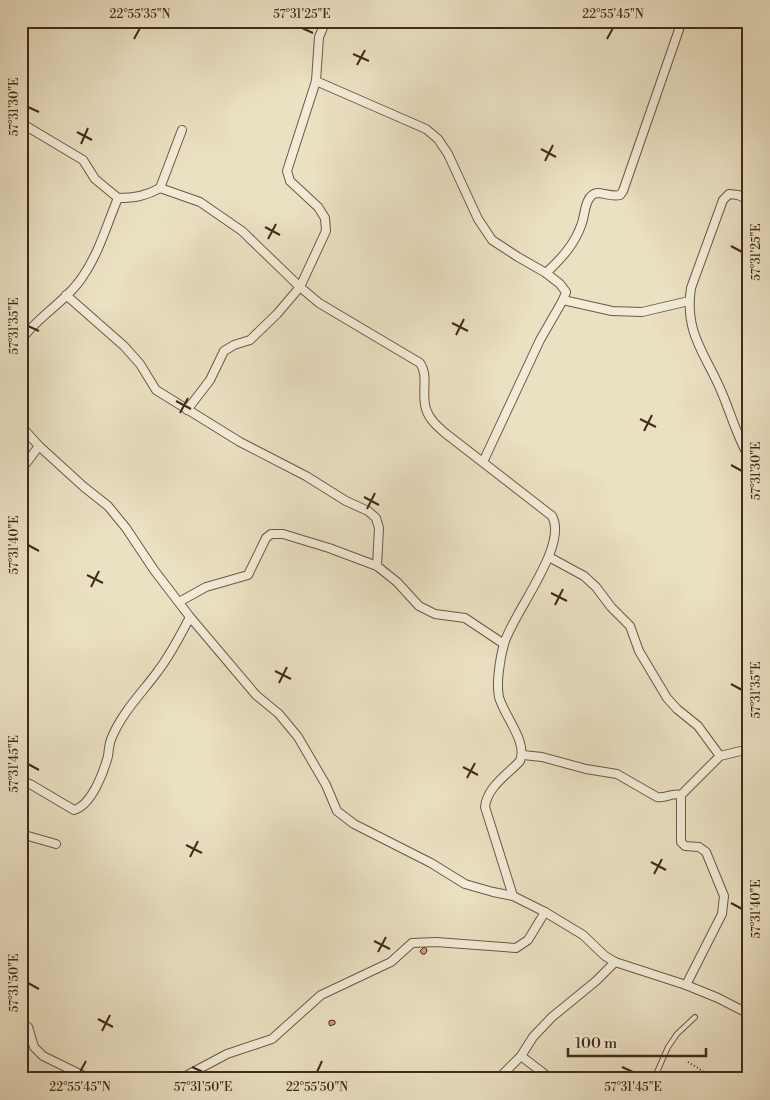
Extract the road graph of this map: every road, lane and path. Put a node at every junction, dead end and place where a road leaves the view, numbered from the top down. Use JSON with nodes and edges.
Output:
{"nodes":[{"id":1,"x":326,"y":21,"type":"edge"},
{"id":2,"x":682,"y":21,"type":"edge"},
{"id":3,"x":316,"y":81,"type":"junction"},
{"id":4,"x":21,"y":123,"type":"edge"},
{"id":5,"x":182,"y":130,"type":"dead end"},
{"id":6,"x":160,"y":188,"type":"junction"},
{"id":7,"x":118,"y":198,"type":"junction"},
{"id":8,"x":749,"y":200,"type":"edge"},
{"id":9,"x":546,"y":273,"type":"junction"},
{"id":10,"x":300,"y":287,"type":"junction"},
{"id":11,"x":66,"y":295,"type":"junction"},
{"id":12,"x":563,"y":300,"type":"junction"},
{"id":13,"x":689,"y":301,"type":"junction"},
{"id":14,"x":21,"y":340,"type":"edge"},
{"id":15,"x":187,"y":410,"type":"junction"},
{"id":16,"x":21,"y":426,"type":"edge"},
{"id":17,"x":40,"y":446,"type":"junction"},
{"id":18,"x":749,"y":457,"type":"edge"},
{"id":19,"x":483,"y":462,"type":"junction"},
{"id":20,"x":21,"y":470,"type":"edge"},
{"id":21,"x":549,"y":557,"type":"junction"},
{"id":22,"x":377,"y":566,"type":"junction"},
{"id":23,"x":180,"y":602,"type":"junction"},
{"id":24,"x":190,"y":617,"type":"junction"},
{"id":25,"x":504,"y":644,"type":"junction"},
{"id":26,"x":749,"y":749,"type":"edge"},
{"id":27,"x":523,"y":755,"type":"junction"},
{"id":28,"x":720,"y":756,"type":"junction"},
{"id":29,"x":21,"y":781,"type":"edge"},
{"id":30,"x":681,"y":795,"type":"junction"},
{"id":31,"x":21,"y":834,"type":"edge"},
{"id":32,"x":56,"y":844,"type":"dead end"},
{"id":33,"x":513,"y":896,"type":"junction"},
{"id":34,"x":545,"y":912,"type":"junction"},
{"id":35,"x":615,"y":962,"type":"junction"},
{"id":36,"x":686,"y":985,"type":"junction"},
{"id":37,"x":749,"y":1014,"type":"edge"},
{"id":38,"x":695,"y":1016,"type":"dead end"},
{"id":39,"x":21,"y":1023,"type":"edge"},
{"id":40,"x":521,"y":1056,"type":"junction"},
{"id":41,"x":688,"y":1062,"type":"dead end"},
{"id":42,"x":733,"y":1073,"type":"dead end"},
{"id":43,"x":90,"y":1079,"type":"edge"},
{"id":44,"x":180,"y":1079,"type":"edge"},
{"id":45,"x":498,"y":1079,"type":"edge"},
{"id":46,"x":551,"y":1079,"type":"edge"},
{"id":47,"x":654,"y":1079,"type":"edge"},
{"id":48,"x":716,"y":1079,"type":"edge"},
{"id":49,"x":729,"y":1079,"type":"edge"}],
"edges":[{"from":1,"to":3,"type":"street"},
{"from":2,"to":9,"type":"street"},
{"from":3,"to":9,"type":"street"},
{"from":3,"to":10,"type":"street"},
{"from":4,"to":7,"type":"street"},
{"from":5,"to":6,"type":"street"},
{"from":6,"to":7,"type":"street"},
{"from":6,"to":10,"type":"street"},
{"from":7,"to":11,"type":"street"},
{"from":8,"to":13,"type":"street"},
{"from":9,"to":12,"type":"street"},
{"from":10,"to":15,"type":"street"},
{"from":10,"to":19,"type":"street"},
{"from":11,"to":14,"type":"street"},
{"from":11,"to":15,"type":"street"},
{"from":12,"to":13,"type":"street"},
{"from":12,"to":19,"type":"street"},
{"from":13,"to":18,"type":"street"},
{"from":15,"to":22,"type":"street"},
{"from":16,"to":17,"type":"street"},
{"from":17,"to":20,"type":"street"},
{"from":17,"to":23,"type":"street"},
{"from":19,"to":21,"type":"street"},
{"from":21,"to":25,"type":"street"},
{"from":21,"to":28,"type":"street"},
{"from":22,"to":23,"type":"street"},
{"from":22,"to":25,"type":"street"},
{"from":23,"to":24,"type":"street"},
{"from":24,"to":29,"type":"street"},
{"from":24,"to":33,"type":"street"},
{"from":25,"to":27,"type":"street"},
{"from":26,"to":28,"type":"street"},
{"from":27,"to":30,"type":"street"},
{"from":27,"to":33,"type":"street"},
{"from":28,"to":30,"type":"street"},
{"from":30,"to":36,"type":"street"},
{"from":31,"to":32,"type":"street"},
{"from":33,"to":34,"type":"street"},
{"from":34,"to":35,"type":"street"},
{"from":34,"to":44,"type":"street"},
{"from":35,"to":36,"type":"street"},
{"from":35,"to":40,"type":"street"},
{"from":36,"to":37,"type":"street"},
{"from":38,"to":47,"type":"lane"},
{"from":39,"to":43,"type":"street"},
{"from":40,"to":45,"type":"street"},
{"from":40,"to":46,"type":"street"},
{"from":41,"to":48,"type":"path"},
{"from":42,"to":49,"type":"path"}]}
